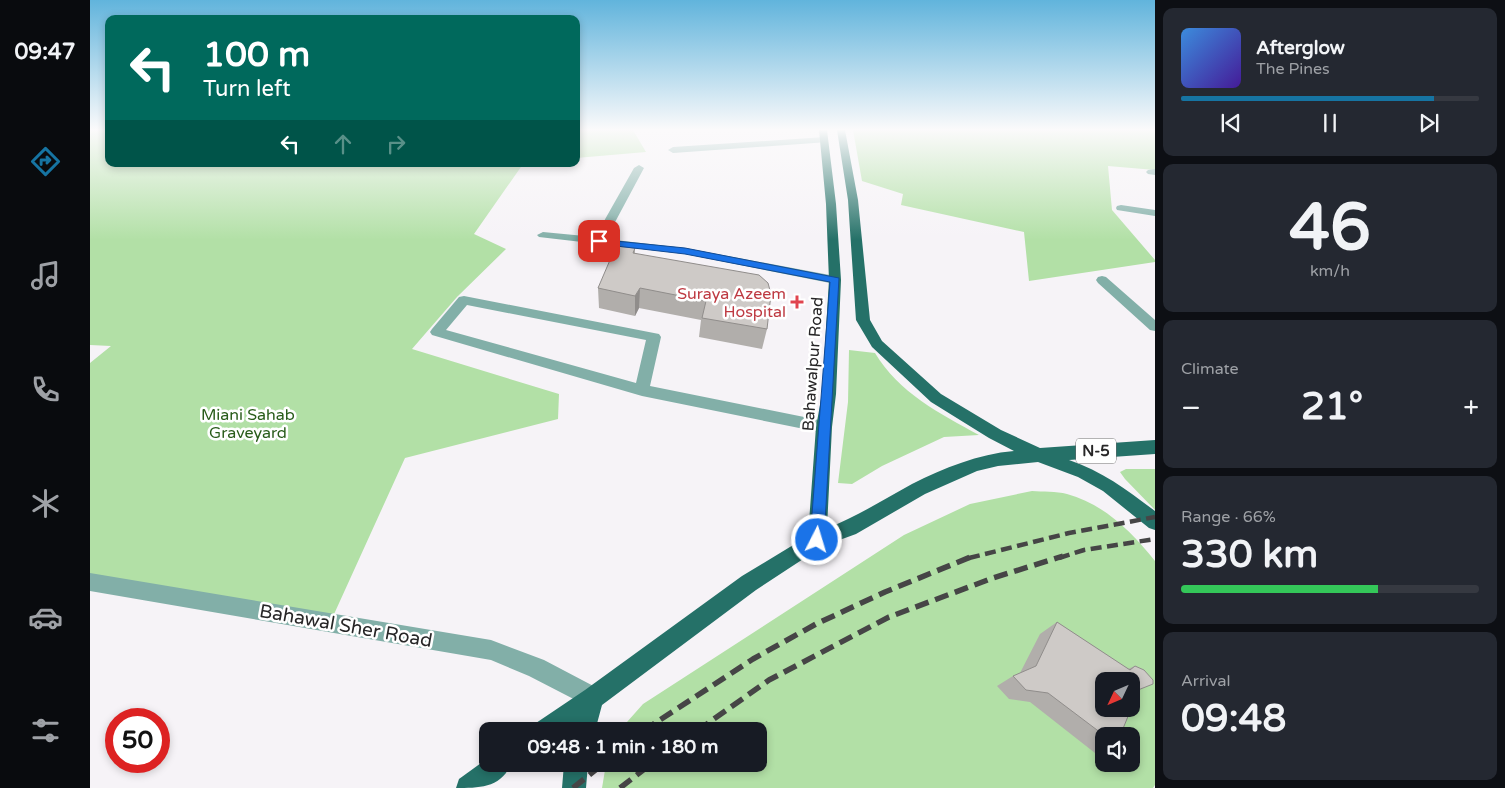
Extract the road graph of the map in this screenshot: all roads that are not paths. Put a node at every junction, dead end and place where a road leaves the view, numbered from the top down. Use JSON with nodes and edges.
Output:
{"nodes":[{"id":1,"x":827,"y":167,"type":"edge"},
{"id":2,"x":847,"y":167,"type":"edge"},
{"id":3,"x":639,"y":168,"type":"dead end"},
{"id":4,"x":1121,"y":208,"type":"dead end"},
{"id":5,"x":1155,"y":213,"type":"edge"},
{"id":6,"x":543,"y":235,"type":"dead end"},
{"id":7,"x":599,"y":241,"type":"junction"},
{"id":8,"x":835,"y":280,"type":"junction"},
{"id":9,"x":1102,"y":280,"type":"dead end"},
{"id":10,"x":1155,"y":327,"type":"edge"},
{"id":11,"x":642,"y":390,"type":"junction"},
{"id":12,"x":824,"y":427,"type":"junction"},
{"id":13,"x":1155,"y":447,"type":"edge"},
{"id":14,"x":1038,"y":455,"type":"junction"},
{"id":15,"x":1155,"y":522,"type":"edge"},
{"id":16,"x":817,"y":540,"type":"junction"},
{"id":17,"x":90,"y":582,"type":"edge"},
{"id":18,"x":594,"y":698,"type":"junction"},
{"id":19,"x":558,"y":722,"type":"edge"},
{"id":20,"x":587,"y":722,"type":"edge"},
{"id":21,"x":489,"y":772,"type":"edge"},
{"id":22,"x":575,"y":772,"type":"edge"},
{"id":23,"x":468,"y":788,"type":"edge"},
{"id":24,"x":574,"y":788,"type":"edge"}],
"edges":[{"from":1,"to":8,"type":"main road","name":"Bahawalpur Road"},
{"from":2,"to":14,"type":"main road"},
{"from":3,"to":7,"type":"street"},
{"from":4,"to":5,"type":"street"},
{"from":6,"to":7,"type":"street"},
{"from":7,"to":8,"type":"street"},
{"from":8,"to":12,"type":"main road","name":"Bahawalpur Road"},
{"from":9,"to":10,"type":"street"},
{"from":11,"to":11,"type":"street"},
{"from":11,"to":12,"type":"street"},
{"from":12,"to":16,"type":"main road","name":"Bahawalpur Road"},
{"from":13,"to":14,"type":"main road","number":"N-5"},
{"from":14,"to":15,"type":"main road","number":"N-5"},
{"from":14,"to":16,"type":"main road","number":"N-5"},
{"from":16,"to":18,"type":"main road","number":"N-5"},
{"from":17,"to":18,"type":"street","name":"Bahawal Sher Road"},
{"from":18,"to":19,"type":"main road","number":"N-5"},
{"from":18,"to":20,"type":"main road"},
{"from":21,"to":23,"type":"main road"},
{"from":22,"to":24,"type":"main road"}]}
